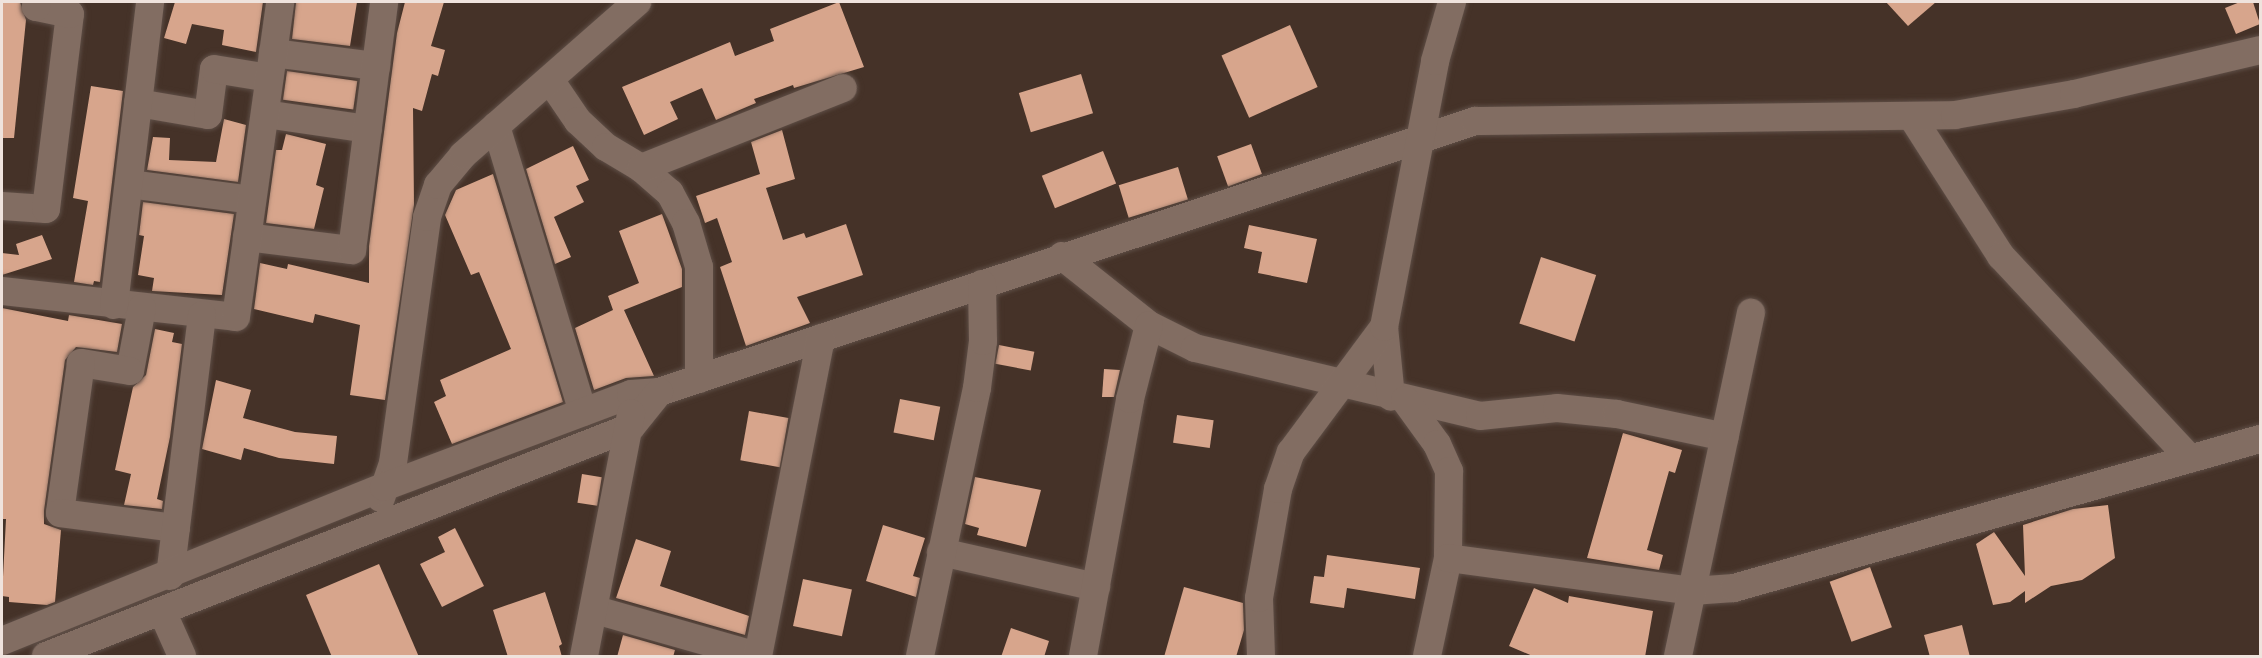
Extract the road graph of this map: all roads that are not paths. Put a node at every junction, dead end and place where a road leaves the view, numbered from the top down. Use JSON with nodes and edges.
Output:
{"nodes":[{"id":1,"x":37,"y":2,"type":"edge"},
{"id":2,"x":150,"y":2,"type":"edge"},
{"id":3,"x":280,"y":2,"type":"edge"},
{"id":4,"x":384,"y":2,"type":"edge"},
{"id":5,"x":637,"y":2,"type":"edge"},
{"id":6,"x":1452,"y":2,"type":"edge"},
{"id":7,"x":2260,"y":50,"type":"edge"},
{"id":8,"x":271,"y":66,"type":"junction"},
{"id":9,"x":376,"y":66,"type":"junction"},
{"id":10,"x":550,"y":80,"type":"junction"},
{"id":11,"x":843,"y":88,"type":"dead end"},
{"id":12,"x":138,"y":104,"type":"junction"},
{"id":13,"x":265,"y":114,"type":"junction"},
{"id":14,"x":1912,"y":117,"type":"junction"},
{"id":15,"x":496,"y":126,"type":"junction"},
{"id":16,"x":368,"y":129,"type":"junction"},
{"id":17,"x":1421,"y":138,"type":"junction"},
{"id":18,"x":641,"y":168,"type":"junction"},
{"id":19,"x":129,"y":184,"type":"junction"},
{"id":20,"x":252,"y":200,"type":"junction"},
{"id":21,"x":2,"y":206,"type":"edge"},
{"id":22,"x":247,"y":237,"type":"junction"},
{"id":23,"x":1062,"y":256,"type":"junction"},
{"id":24,"x":982,"y":284,"type":"junction"},
{"id":25,"x":2,"y":291,"type":"edge"},
{"id":26,"x":114,"y":305,"type":"junction"},
{"id":27,"x":142,"y":308,"type":"junction"},
{"id":28,"x":1751,"y":313,"type":"dead end"},
{"id":29,"x":202,"y":315,"type":"junction"},
{"id":30,"x":1149,"y":325,"type":"junction"},
{"id":31,"x":1384,"y":327,"type":"junction"},
{"id":32,"x":821,"y":338,"type":"junction"},
{"id":33,"x":699,"y":379,"type":"junction"},
{"id":34,"x":1339,"y":385,"type":"junction"},
{"id":35,"x":659,"y":392,"type":"junction"},
{"id":36,"x":631,"y":394,"type":"junction"},
{"id":37,"x":1398,"y":399,"type":"junction"},
{"id":38,"x":583,"y":412,"type":"junction"},
{"id":39,"x":631,"y":427,"type":"junction"},
{"id":40,"x":1725,"y":437,"type":"junction"},
{"id":41,"x":2260,"y":439,"type":"edge"},
{"id":42,"x":2190,"y":459,"type":"junction"},
{"id":43,"x":380,"y":506,"type":"junction"},
{"id":44,"x":176,"y":528,"type":"junction"},
{"id":45,"x":941,"y":552,"type":"junction"},
{"id":46,"x":1448,"y":558,"type":"junction"},
{"id":47,"x":170,"y":576,"type":"junction"},
{"id":48,"x":1096,"y":587,"type":"junction"},
{"id":49,"x":1692,"y":591,"type":"junction"},
{"id":50,"x":596,"y":610,"type":"junction"},
{"id":51,"x":162,"y":611,"type":"junction"},
{"id":52,"x":2,"y":641,"type":"edge"},
{"id":53,"x":758,"y":656,"type":"edge"},
{"id":54,"x":46,"y":657,"type":"edge"},
{"id":55,"x":182,"y":657,"type":"edge"},
{"id":56,"x":584,"y":657,"type":"edge"},
{"id":57,"x":920,"y":657,"type":"edge"},
{"id":58,"x":1083,"y":657,"type":"edge"},
{"id":59,"x":1261,"y":657,"type":"edge"},
{"id":60,"x":1427,"y":657,"type":"edge"},
{"id":61,"x":1678,"y":657,"type":"edge"}],
"edges":[{"from":1,"to":21,"type":"street"},
{"from":2,"to":12,"type":"street"},
{"from":3,"to":8,"type":"street"},
{"from":4,"to":9,"type":"street"},
{"from":5,"to":10,"type":"street"},
{"from":6,"to":17,"type":"street"},
{"from":7,"to":14,"type":"street"},
{"from":8,"to":9,"type":"street"},
{"from":8,"to":12,"type":"street"},
{"from":8,"to":13,"type":"street"},
{"from":9,"to":16,"type":"street"},
{"from":10,"to":15,"type":"street"},
{"from":10,"to":18,"type":"street"},
{"from":11,"to":18,"type":"street"},
{"from":12,"to":19,"type":"street"},
{"from":13,"to":16,"type":"street"},
{"from":13,"to":20,"type":"street"},
{"from":14,"to":17,"type":"street"},
{"from":14,"to":42,"type":"street"},
{"from":15,"to":38,"type":"street"},
{"from":15,"to":43,"type":"street"},
{"from":16,"to":22,"type":"street"},
{"from":17,"to":23,"type":"street"},
{"from":17,"to":31,"type":"street"},
{"from":18,"to":33,"type":"street"},
{"from":19,"to":20,"type":"street"},
{"from":19,"to":26,"type":"street"},
{"from":20,"to":22,"type":"street"},
{"from":22,"to":29,"type":"street"},
{"from":23,"to":24,"type":"street"},
{"from":23,"to":30,"type":"street"},
{"from":24,"to":32,"type":"street"},
{"from":24,"to":45,"type":"street"},
{"from":25,"to":26,"type":"street"},
{"from":26,"to":27,"type":"street"},
{"from":27,"to":29,"type":"street"},
{"from":27,"to":44,"type":"street"},
{"from":28,"to":40,"type":"street"},
{"from":29,"to":44,"type":"street"},
{"from":30,"to":34,"type":"street"},
{"from":30,"to":48,"type":"street"},
{"from":31,"to":34,"type":"street"},
{"from":31,"to":37,"type":"street"},
{"from":32,"to":33,"type":"street"},
{"from":32,"to":53,"type":"street"},
{"from":33,"to":35,"type":"street"},
{"from":34,"to":37,"type":"street"},
{"from":34,"to":59,"type":"street"},
{"from":35,"to":36,"type":"street"},
{"from":35,"to":39,"type":"street"},
{"from":36,"to":38,"type":"street"},
{"from":36,"to":39,"type":"street"},
{"from":37,"to":40,"type":"street"},
{"from":37,"to":46,"type":"street"},
{"from":38,"to":43,"type":"street"},
{"from":39,"to":43,"type":"street"},
{"from":39,"to":50,"type":"street"},
{"from":40,"to":49,"type":"street"},
{"from":41,"to":42,"type":"street"},
{"from":42,"to":49,"type":"street"},
{"from":43,"to":47,"type":"street"},
{"from":43,"to":51,"type":"street"},
{"from":44,"to":47,"type":"street"},
{"from":45,"to":48,"type":"street"},
{"from":45,"to":57,"type":"street"},
{"from":46,"to":49,"type":"street"},
{"from":46,"to":60,"type":"street"},
{"from":47,"to":52,"type":"street"},
{"from":48,"to":58,"type":"street"},
{"from":49,"to":61,"type":"street"},
{"from":50,"to":53,"type":"street"},
{"from":50,"to":56,"type":"street"},
{"from":51,"to":54,"type":"street"},
{"from":51,"to":55,"type":"street"}]}
